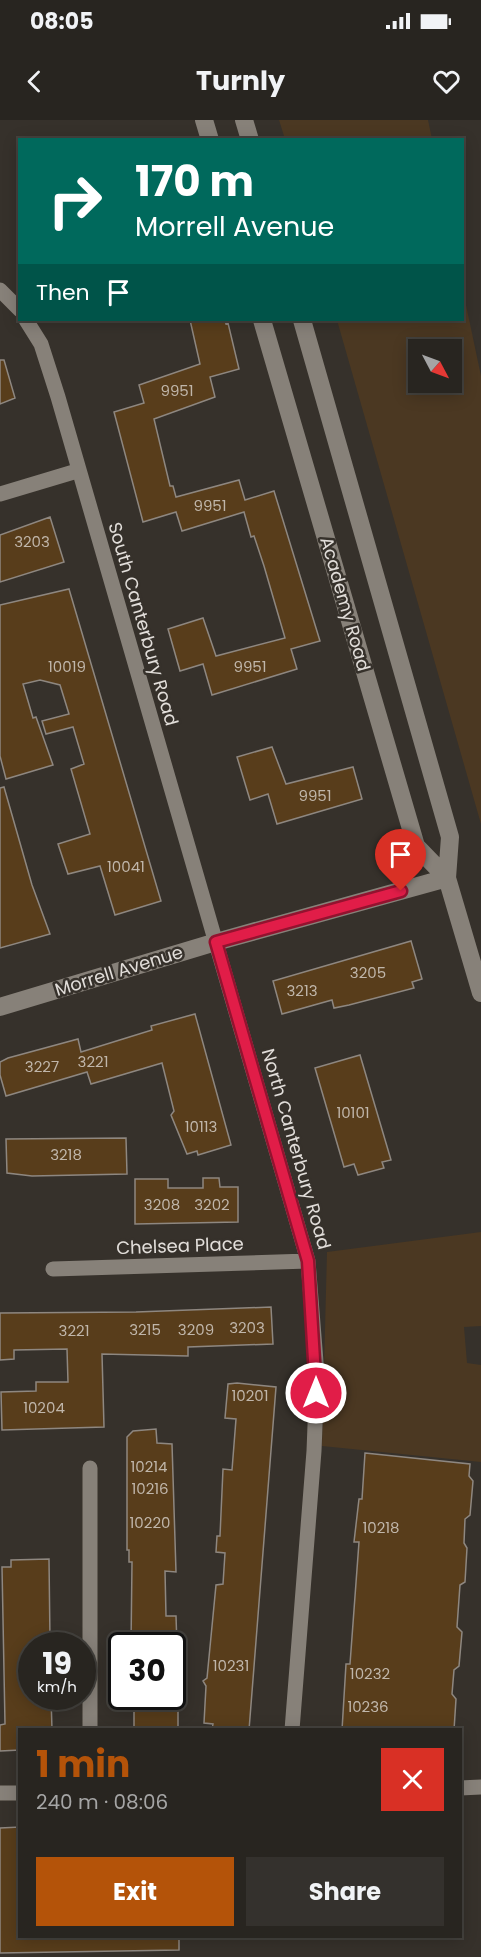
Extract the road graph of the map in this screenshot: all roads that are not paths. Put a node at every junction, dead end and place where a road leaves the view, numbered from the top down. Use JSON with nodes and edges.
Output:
{"nodes":[{"id":1,"x":204,"y":120,"type":"edge"},
{"id":2,"x":244,"y":120,"type":"edge"},
{"id":3,"x":209,"y":138,"type":"edge"},
{"id":4,"x":249,"y":138,"type":"edge"},
{"id":5,"x":0,"y":290,"type":"edge"},
{"id":6,"x":18,"y":308,"type":"edge"},
{"id":7,"x":27,"y":321,"type":"edge"},
{"id":8,"x":262,"y":321,"type":"edge"},
{"id":9,"x":302,"y":321,"type":"edge"},
{"id":10,"x":78,"y":471,"type":"junction"},
{"id":11,"x":0,"y":494,"type":"edge"},
{"id":12,"x":447,"y":878,"type":"junction"},
{"id":13,"x":216,"y":942,"type":"junction"},
{"id":14,"x":481,"y":993,"type":"edge"},
{"id":15,"x":0,"y":1007,"type":"edge"},
{"id":16,"x":308,"y":1261,"type":"junction"},
{"id":17,"x":53,"y":1269,"type":"dead end"},
{"id":18,"x":90,"y":1468,"type":"dead end"},
{"id":19,"x":90,"y":1728,"type":"edge"},
{"id":20,"x":292,"y":1728,"type":"edge"},
{"id":21,"x":462,"y":1788,"type":"edge"},
{"id":22,"x":481,"y":1788,"type":"edge"},
{"id":23,"x":0,"y":1793,"type":"edge"},
{"id":24,"x":18,"y":1793,"type":"edge"}],
"edges":[{"from":1,"to":3,"type":"main road"},
{"from":2,"to":4,"type":"main road"},
{"from":5,"to":6,"type":"street"},
{"from":7,"to":10,"type":"street","name":"South Canterbury Road"},
{"from":8,"to":12,"type":"main road","name":"Academy Road"},
{"from":9,"to":12,"type":"main road","name":"Academy Road"},
{"from":10,"to":11,"type":"street"},
{"from":10,"to":13,"type":"street","name":"South Canterbury Road"},
{"from":12,"to":13,"type":"main road","name":"Morrell Avenue"},
{"from":12,"to":14,"type":"main road","name":"Academy Road"},
{"from":13,"to":15,"type":"main road","name":"Morrell Avenue"},
{"from":13,"to":16,"type":"street","name":"North Canterbury Road"},
{"from":16,"to":17,"type":"street","name":"Chelsea Place"},
{"from":16,"to":20,"type":"street","name":"North Canterbury Road"},
{"from":18,"to":19,"type":"street"},
{"from":21,"to":22,"type":"street"},
{"from":23,"to":24,"type":"street"}]}
